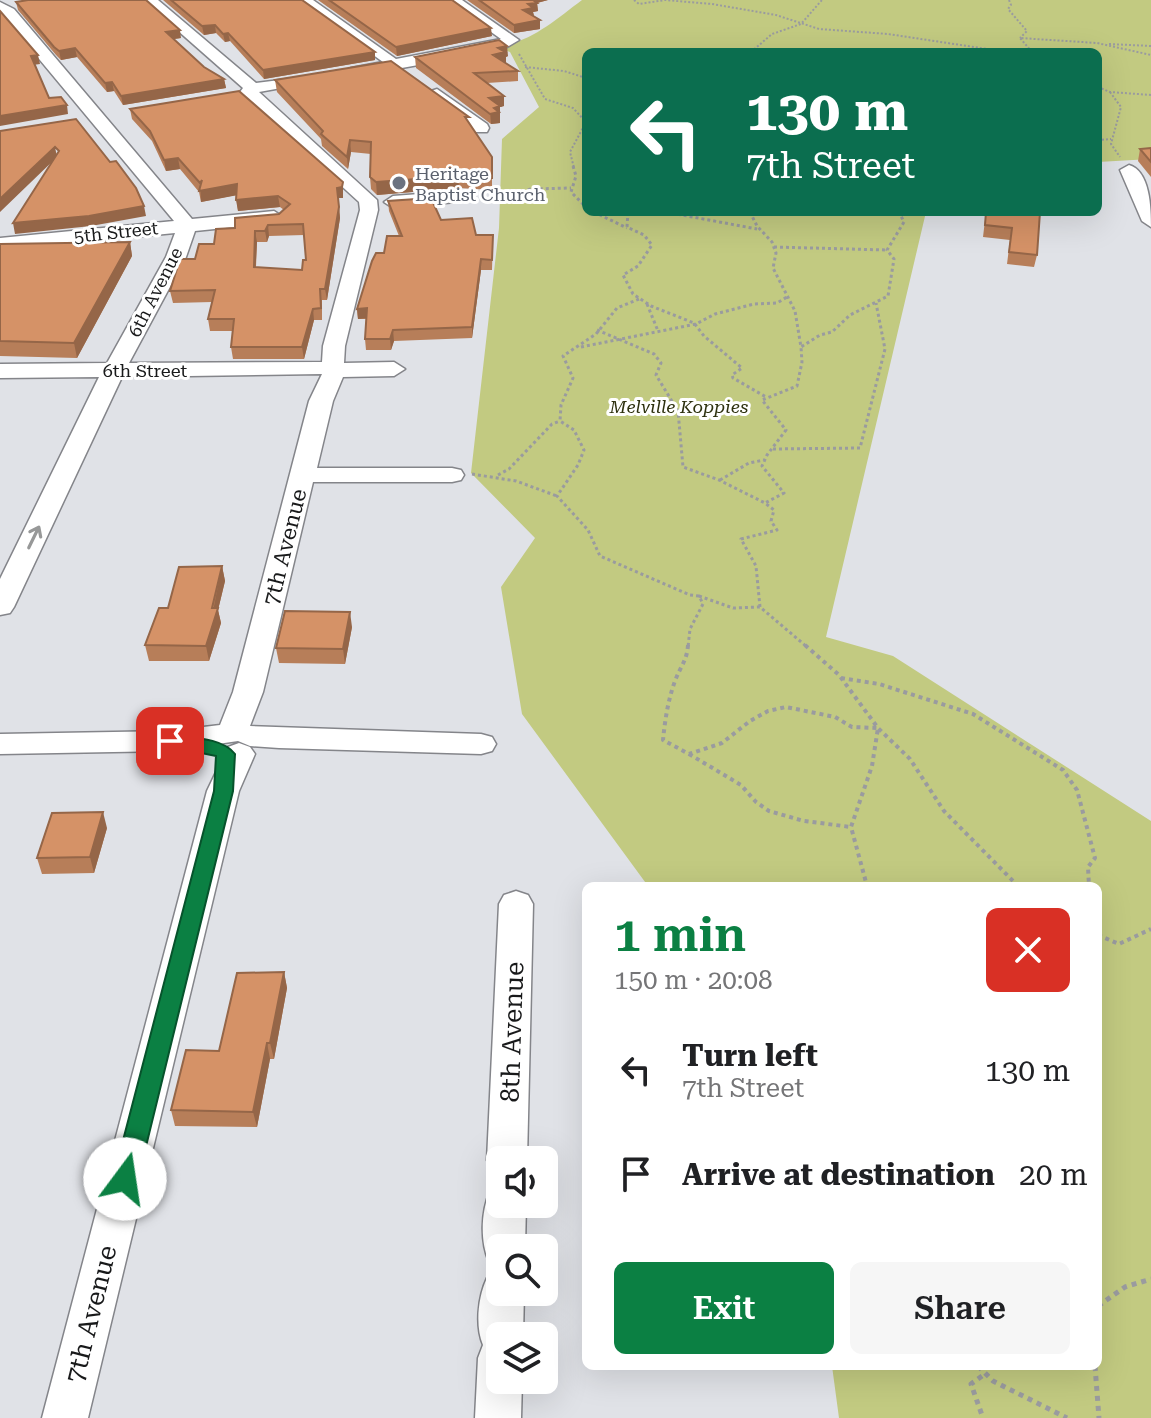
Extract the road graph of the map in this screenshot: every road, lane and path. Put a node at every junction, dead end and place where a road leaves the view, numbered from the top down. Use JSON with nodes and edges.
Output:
{"nodes":[{"id":1,"x":150,"y":0,"type":"edge"},
{"id":2,"x":304,"y":0,"type":"edge"},
{"id":3,"x":453,"y":0,"type":"edge"},
{"id":4,"x":634,"y":0,"type":"edge"},
{"id":5,"x":822,"y":0,"type":"edge"},
{"id":6,"x":1009,"y":0,"type":"edge"},
{"id":7,"x":7,"y":5,"type":"edge"},
{"id":8,"x":801,"y":24,"type":"junction"},
{"id":9,"x":1020,"y":38,"type":"junction"},
{"id":10,"x":1097,"y":43,"type":"junction"},
{"id":11,"x":1151,"y":46,"type":"edge"},
{"id":12,"x":515,"y":47,"type":"junction"},
{"id":13,"x":756,"y":48,"type":"edge"},
{"id":14,"x":990,"y":48,"type":"edge"},
{"id":15,"x":1026,"y":48,"type":"edge"},
{"id":16,"x":1151,"y":55,"type":"edge"},
{"id":17,"x":393,"y":62,"type":"junction"},
{"id":18,"x":525,"y":67,"type":"junction"},
{"id":19,"x":582,"y":77,"type":"edge"},
{"id":20,"x":1102,"y":89,"type":"edge"},
{"id":21,"x":247,"y":91,"type":"junction"},
{"id":22,"x":1110,"y":92,"type":"junction"},
{"id":23,"x":1151,"y":95,"type":"edge"},
{"id":24,"x":573,"y":108,"type":"junction"},
{"id":25,"x":579,"y":108,"type":"dead end"},
{"id":26,"x":106,"y":115,"type":"junction"},
{"id":27,"x":582,"y":118,"type":"edge"},
{"id":28,"x":70,"y":121,"type":"edge"},
{"id":29,"x":481,"y":128,"type":"dead end"},
{"id":30,"x":582,"y":131,"type":"edge"},
{"id":31,"x":1111,"y":139,"type":"junction"},
{"id":32,"x":1102,"y":140,"type":"edge"},
{"id":33,"x":1129,"y":170,"type":"joint"},
{"id":34,"x":571,"y":188,"type":"junction"},
{"id":35,"x":459,"y":197,"type":"dead end"},
{"id":36,"x":499,"y":198,"type":"dead end"},
{"id":37,"x":582,"y":203,"type":"edge"},
{"id":38,"x":369,"y":204,"type":"junction"},
{"id":39,"x":280,"y":216,"type":"edge"},
{"id":40,"x":606,"y":216,"type":"edge"},
{"id":41,"x":628,"y":216,"type":"edge"},
{"id":42,"x":688,"y":216,"type":"edge"},
{"id":43,"x":752,"y":216,"type":"edge"},
{"id":44,"x":901,"y":216,"type":"edge"},
{"id":45,"x":1151,"y":221,"type":"edge"},
{"id":46,"x":187,"y":225,"type":"junction"},
{"id":47,"x":759,"y":229,"type":"junction"},
{"id":48,"x":631,"y":231,"type":"junction"},
{"id":49,"x":0,"y":244,"type":"edge"},
{"id":50,"x":773,"y":247,"type":"junction"},
{"id":51,"x":887,"y":250,"type":"junction"},
{"id":52,"x":787,"y":297,"type":"junction"},
{"id":53,"x":639,"y":299,"type":"junction"},
{"id":54,"x":876,"y":303,"type":"junction"},
{"id":55,"x":647,"y":304,"type":"junction"},
{"id":56,"x":696,"y":324,"type":"junction"},
{"id":57,"x":597,"y":330,"type":"junction"},
{"id":58,"x":658,"y":331,"type":"junction"},
{"id":59,"x":620,"y":340,"type":"junction"},
{"id":60,"x":801,"y":347,"type":"junction"},
{"id":61,"x":574,"y":348,"type":"junction"},
{"id":62,"x":394,"y":369,"type":"dead end"},
{"id":63,"x":114,"y":370,"type":"junction"},
{"id":64,"x":0,"y":371,"type":"edge"},
{"id":65,"x":326,"y":371,"type":"junction"},
{"id":66,"x":766,"y":397,"type":"junction"},
{"id":67,"x":560,"y":421,"type":"junction"},
{"id":68,"x":769,"y":450,"type":"junction"},
{"id":69,"x":764,"y":460,"type":"junction"},
{"id":70,"x":304,"y":475,"type":"junction"},
{"id":71,"x":452,"y":475,"type":"joint"},
{"id":72,"x":496,"y":476,"type":"junction"},
{"id":73,"x":720,"y":480,"type":"junction"},
{"id":74,"x":557,"y":496,"type":"junction"},
{"id":75,"x":765,"y":503,"type":"junction"},
{"id":76,"x":699,"y":596,"type":"junction"},
{"id":77,"x":0,"y":607,"type":"edge"},
{"id":78,"x":760,"y":607,"type":"junction"},
{"id":79,"x":841,"y":678,"type":"junction"},
{"id":80,"x":878,"y":728,"type":"junction"},
{"id":81,"x":0,"y":744,"type":"edge"},
{"id":82,"x":481,"y":744,"type":"dead end"},
{"id":83,"x":234,"y":747,"type":"junction"},
{"id":84,"x":689,"y":754,"type":"junction"},
{"id":85,"x":851,"y":827,"type":"junction"},
{"id":86,"x":866,"y":882,"type":"edge"},
{"id":87,"x":1014,"y":882,"type":"edge"},
{"id":88,"x":1089,"y":882,"type":"edge"},
{"id":89,"x":516,"y":904,"type":"dead end"},
{"id":90,"x":1151,"y":929,"type":"edge"},
{"id":91,"x":1102,"y":937,"type":"edge"},
{"id":92,"x":507,"y":1146,"type":"edge"},
{"id":93,"x":1151,"y":1279,"type":"edge"},
{"id":94,"x":1102,"y":1303,"type":"edge"},
{"id":95,"x":980,"y":1370,"type":"edge"},
{"id":96,"x":1095,"y":1370,"type":"edge"},
{"id":97,"x":983,"y":1376,"type":"junction"},
{"id":98,"x":499,"y":1394,"type":"edge"},
{"id":99,"x":65,"y":1418,"type":"edge"},
{"id":100,"x":498,"y":1418,"type":"edge"},
{"id":101,"x":983,"y":1418,"type":"edge"},
{"id":102,"x":1067,"y":1418,"type":"edge"},
{"id":103,"x":1099,"y":1418,"type":"edge"}],
"edges":[{"from":1,"to":21,"type":"street"},
{"from":2,"to":17,"type":"street"},
{"from":3,"to":12,"type":"street"},
{"from":4,"to":8,"type":"path"},
{"from":5,"to":8,"type":"path"},
{"from":6,"to":9,"type":"path"},
{"from":7,"to":26,"type":"street","name":"6th Avenue"},
{"from":8,"to":13,"type":"path"},
{"from":8,"to":14,"type":"path"},
{"from":9,"to":10,"type":"path"},
{"from":9,"to":15,"type":"path"},
{"from":10,"to":11,"type":"path"},
{"from":10,"to":16,"type":"path"},
{"from":12,"to":17,"type":"street"},
{"from":12,"to":18,"type":"path"},
{"from":17,"to":21,"type":"street"},
{"from":17,"to":29,"type":"street"},
{"from":18,"to":19,"type":"path"},
{"from":18,"to":24,"type":"path"},
{"from":20,"to":22,"type":"path"},
{"from":21,"to":38,"type":"street"},
{"from":22,"to":23,"type":"path"},
{"from":22,"to":31,"type":"path"},
{"from":24,"to":25,"type":"path"},
{"from":24,"to":27,"type":"path"},
{"from":26,"to":28,"type":"street"},
{"from":26,"to":46,"type":"street","name":"6th Avenue"},
{"from":30,"to":34,"type":"path"},
{"from":31,"to":32,"type":"path"},
{"from":31,"to":33,"type":"path"},
{"from":33,"to":45,"type":"street"},
{"from":34,"to":36,"type":"path"},
{"from":34,"to":37,"type":"path"},
{"from":35,"to":38,"type":"street"},
{"from":38,"to":65,"type":"street","name":"7th Avenue"},
{"from":39,"to":46,"type":"street","name":"5th Street"},
{"from":40,"to":48,"type":"path"},
{"from":41,"to":48,"type":"path"},
{"from":42,"to":47,"type":"path"},
{"from":43,"to":47,"type":"path"},
{"from":44,"to":51,"type":"path"},
{"from":46,"to":49,"type":"street","name":"5th Street"},
{"from":46,"to":63,"type":"street","name":"6th Avenue"},
{"from":47,"to":50,"type":"path"},
{"from":48,"to":53,"type":"path"},
{"from":50,"to":51,"type":"path"},
{"from":50,"to":52,"type":"path"},
{"from":51,"to":54,"type":"path"},
{"from":52,"to":56,"type":"path"},
{"from":52,"to":60,"type":"path"},
{"from":53,"to":55,"type":"path"},
{"from":53,"to":57,"type":"path"},
{"from":54,"to":60,"type":"path"},
{"from":54,"to":68,"type":"path"},
{"from":55,"to":56,"type":"path"},
{"from":55,"to":58,"type":"path"},
{"from":56,"to":58,"type":"path"},
{"from":56,"to":66,"type":"path"},
{"from":57,"to":59,"type":"path"},
{"from":57,"to":61,"type":"path"},
{"from":58,"to":59,"type":"path"},
{"from":59,"to":61,"type":"path"},
{"from":59,"to":73,"type":"path"},
{"from":60,"to":66,"type":"path"},
{"from":61,"to":67,"type":"path"},
{"from":62,"to":65,"type":"street","name":"6th Street"},
{"from":63,"to":64,"type":"street","name":"6th Street"},
{"from":63,"to":65,"type":"street","name":"6th Street"},
{"from":77,"to":63,"type":"street","name":"6th Avenue","one_way":true},
{"from":65,"to":70,"type":"street","name":"7th Avenue"},
{"from":66,"to":68,"type":"path"},
{"from":67,"to":72,"type":"path"},
{"from":67,"to":74,"type":"path"},
{"from":68,"to":69,"type":"path"},
{"from":69,"to":73,"type":"path"},
{"from":69,"to":75,"type":"path"},
{"from":70,"to":71,"type":"street"},
{"from":70,"to":83,"type":"street","name":"7th Avenue"},
{"from":71,"to":72,"type":"path"},
{"from":72,"to":74,"type":"path"},
{"from":73,"to":75,"type":"path"},
{"from":74,"to":76,"type":"path"},
{"from":75,"to":78,"type":"path"},
{"from":76,"to":78,"type":"path"},
{"from":76,"to":84,"type":"path"},
{"from":78,"to":79,"type":"path"},
{"from":79,"to":80,"type":"path"},
{"from":79,"to":88,"type":"path"},
{"from":80,"to":84,"type":"path"},
{"from":80,"to":85,"type":"path"},
{"from":80,"to":87,"type":"path"},
{"from":81,"to":83,"type":"street"},
{"from":82,"to":83,"type":"street"},
{"from":83,"to":99,"type":"street","name":"7th Avenue"},
{"from":84,"to":85,"type":"path"},
{"from":85,"to":86,"type":"path"},
{"from":89,"to":92,"type":"street","name":"8th Avenue"},
{"from":90,"to":91,"type":"path"},
{"from":93,"to":94,"type":"path"},
{"from":95,"to":97,"type":"path"},
{"from":96,"to":103,"type":"path"},
{"from":97,"to":101,"type":"path"},
{"from":97,"to":102,"type":"path"},
{"from":98,"to":100,"type":"street"}]}
